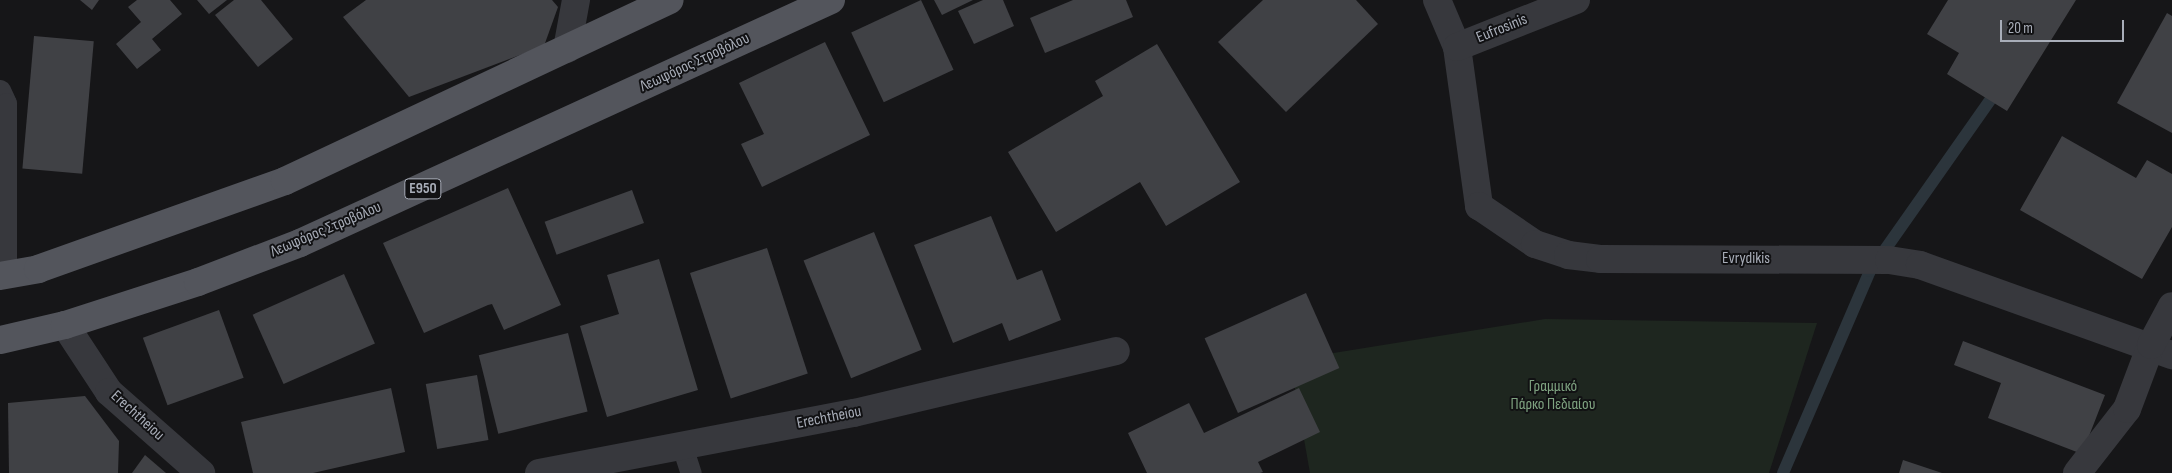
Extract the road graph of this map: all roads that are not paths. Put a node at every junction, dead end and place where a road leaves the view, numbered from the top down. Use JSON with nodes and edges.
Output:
{"nodes":[{"id":1,"x":576,"y":0,"type":"edge"},
{"id":2,"x":670,"y":0,"type":"edge"},
{"id":3,"x":831,"y":0,"type":"edge"},
{"id":4,"x":1437,"y":0,"type":"edge"},
{"id":5,"x":1576,"y":0,"type":"edge"},
{"id":6,"x":1457,"y":47,"type":"junction"},
{"id":7,"x":567,"y":49,"type":"junction"},
{"id":8,"x":0,"y":90,"type":"edge"},
{"id":9,"x":3,"y":275,"type":"edge"},
{"id":10,"x":2172,"y":306,"type":"edge"},
{"id":11,"x":65,"y":325,"type":"junction"},
{"id":12,"x":0,"y":340,"type":"edge"},
{"id":13,"x":2161,"y":350,"type":"edge"},
{"id":14,"x":1116,"y":351,"type":"dead end"},
{"id":15,"x":682,"y":446,"type":"junction"},
{"id":16,"x":591,"y":468,"type":"edge"},
{"id":17,"x":201,"y":473,"type":"edge"},
{"id":18,"x":539,"y":473,"type":"edge"},
{"id":19,"x":691,"y":473,"type":"edge"},
{"id":20,"x":2078,"y":473,"type":"edge"}],
"edges":[{"from":1,"to":7,"type":"street"},
{"from":2,"to":7,"type":"main road"},
{"from":3,"to":11,"type":"main road","name":"Λεωφόρος Στροβόλου","number":"E950"},
{"from":4,"to":6,"type":"street","name":"Evrydikis"},
{"from":5,"to":6,"type":"street","name":"Eufrosinis"},
{"from":6,"to":13,"type":"street","name":"Evrydikis"},
{"from":7,"to":9,"type":"main road"},
{"from":8,"to":9,"type":"lane"},
{"from":10,"to":13,"type":"street"},
{"from":11,"to":12,"type":"main road","name":"Λεωφόρος Στροβόλου","number":"E950"},
{"from":11,"to":17,"type":"street","name":"Erechtheiou"},
{"from":13,"to":20,"type":"street"},
{"from":14,"to":15,"type":"street","name":"Erechtheiou"},
{"from":15,"to":16,"type":"street","name":"Erechtheiou"},
{"from":15,"to":19,"type":"lane"},
{"from":16,"to":18,"type":"street","name":"Erechtheiou"}]}
